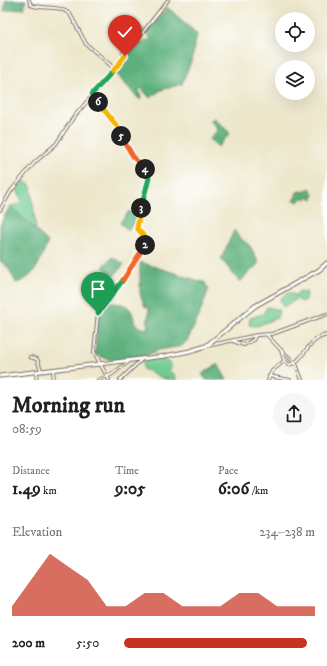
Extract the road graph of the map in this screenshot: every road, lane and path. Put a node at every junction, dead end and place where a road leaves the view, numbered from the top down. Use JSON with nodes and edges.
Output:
{"nodes":[{"id":1,"x":29,"y":0,"type":"edge"},
{"id":2,"x":168,"y":0,"type":"edge"},
{"id":3,"x":115,"y":69,"type":"junction"},
{"id":4,"x":92,"y":94,"type":"junction"},
{"id":5,"x":0,"y":210,"type":"edge"},
{"id":6,"x":327,"y":263,"type":"edge"},
{"id":7,"x":327,"y":314,"type":"edge"},
{"id":8,"x":267,"y":334,"type":"junction"},
{"id":9,"x":327,"y":335,"type":"edge"},
{"id":10,"x":255,"y":336,"type":"junction"},
{"id":11,"x":231,"y":340,"type":"junction"},
{"id":12,"x":206,"y":346,"type":"junction"},
{"id":13,"x":281,"y":350,"type":"junction"},
{"id":14,"x":30,"y":357,"type":"dead end"},
{"id":15,"x":143,"y":358,"type":"junction"},
{"id":16,"x":132,"y":360,"type":"junction"},
{"id":17,"x":284,"y":361,"type":"junction"},
{"id":18,"x":100,"y":363,"type":"junction"},
{"id":19,"x":295,"y":363,"type":"junction"},
{"id":20,"x":54,"y":369,"type":"junction"},
{"id":21,"x":39,"y":370,"type":"junction"},
{"id":22,"x":0,"y":376,"type":"edge"},
{"id":23,"x":269,"y":376,"type":"junction"},
{"id":24,"x":108,"y":377,"type":"junction"},
{"id":25,"x":36,"y":380,"type":"edge"},
{"id":26,"x":52,"y":380,"type":"edge"},
{"id":27,"x":98,"y":380,"type":"edge"},
{"id":28,"x":109,"y":380,"type":"edge"},
{"id":29,"x":120,"y":380,"type":"edge"},
{"id":30,"x":268,"y":380,"type":"edge"},
{"id":31,"x":290,"y":380,"type":"edge"},
{"id":32,"x":302,"y":380,"type":"edge"}],
"edges":[{"from":1,"to":3,"type":"street"},
{"from":2,"to":3,"type":"street"},
{"from":3,"to":4,"type":"street"},
{"from":4,"to":5,"type":"street"},
{"from":4,"to":18,"type":"street"},
{"from":6,"to":12,"type":"street"},
{"from":7,"to":8,"type":"street"},
{"from":8,"to":10,"type":"street"},
{"from":8,"to":13,"type":"street"},
{"from":9,"to":19,"type":"street"},
{"from":10,"to":11,"type":"street"},
{"from":10,"to":11,"type":"street"},
{"from":11,"to":12,"type":"street"},
{"from":12,"to":15,"type":"street"},
{"from":13,"to":17,"type":"street"},
{"from":13,"to":19,"type":"street"},
{"from":14,"to":21,"type":"street"},
{"from":15,"to":16,"type":"street"},
{"from":15,"to":29,"type":"street"},
{"from":16,"to":18,"type":"street"},
{"from":16,"to":24,"type":"street"},
{"from":17,"to":19,"type":"street"},
{"from":17,"to":23,"type":"street"},
{"from":18,"to":20,"type":"street"},
{"from":18,"to":24,"type":"street"},
{"from":19,"to":32,"type":"street"},
{"from":20,"to":21,"type":"street"},
{"from":20,"to":26,"type":"street"},
{"from":21,"to":22,"type":"street"},
{"from":21,"to":25,"type":"street"},
{"from":23,"to":30,"type":"street"},
{"from":23,"to":31,"type":"street"},
{"from":24,"to":27,"type":"street"},
{"from":24,"to":28,"type":"street"}]}
